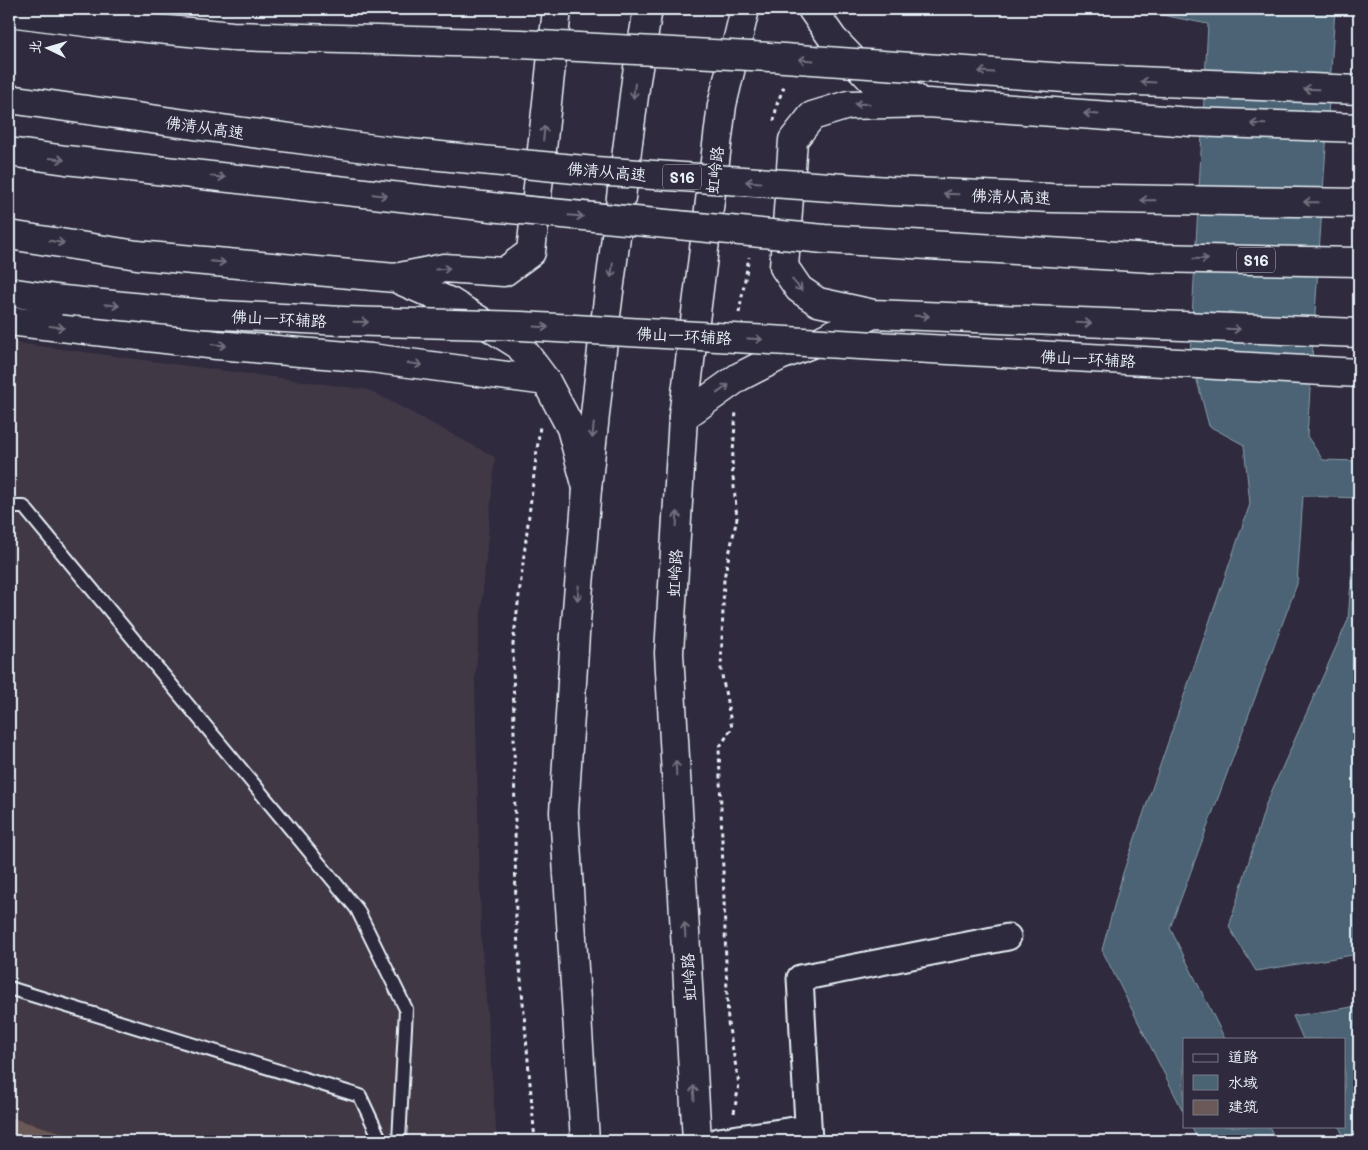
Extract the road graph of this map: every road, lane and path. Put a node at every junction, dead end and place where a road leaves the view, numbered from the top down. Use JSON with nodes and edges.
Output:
{"nodes":[{"id":1,"x":557,"y":9,"type":"edge"},
{"id":2,"x":648,"y":9,"type":"edge"},
{"id":3,"x":745,"y":9,"type":"edge"},
{"id":4,"x":812,"y":9,"type":"edge"},
{"id":5,"x":9,"y":12,"type":"edge"},
{"id":6,"x":794,"y":59,"type":"junction"},
{"id":7,"x":1359,"y":90,"type":"edge"},
{"id":8,"x":9,"y":99,"type":"edge"},
{"id":9,"x":928,"y":103,"type":"junction"},
{"id":10,"x":773,"y":124,"type":"dead end"},
{"id":11,"x":1359,"y":128,"type":"edge"},
{"id":12,"x":9,"y":152,"type":"edge"},
{"id":13,"x":1359,"y":203,"type":"edge"},
{"id":14,"x":9,"y":235,"type":"edge"},
{"id":15,"x":750,"y":249,"type":"dead end"},
{"id":16,"x":1359,"y":262,"type":"edge"},
{"id":17,"x":396,"y":278,"type":"junction"},
{"id":18,"x":9,"y":292,"type":"edge"},
{"id":19,"x":873,"y":314,"type":"junction"},
{"id":20,"x":738,"y":317,"type":"dead end"},
{"id":21,"x":9,"y":321,"type":"edge"},
{"id":22,"x":1359,"y":333,"type":"edge"},
{"id":23,"x":1359,"y":373,"type":"edge"},
{"id":24,"x":739,"y":377,"type":"junction"},
{"id":25,"x":546,"y":381,"type":"junction"},
{"id":26,"x":683,"y":418,"type":"junction"},
{"id":27,"x":541,"y":420,"type":"dead end"},
{"id":28,"x":587,"y":489,"type":"junction"},
{"id":29,"x":9,"y":507,"type":"edge"},
{"id":30,"x":1008,"y":936,"type":"dead end"},
{"id":31,"x":9,"y":988,"type":"edge"},
{"id":32,"x":808,"y":1135,"type":"edge"},
{"id":33,"x":727,"y":1140,"type":"edge"},
{"id":34,"x":381,"y":1141,"type":"edge"},
{"id":35,"x":399,"y":1141,"type":"edge"},
{"id":36,"x":535,"y":1141,"type":"edge"},
{"id":37,"x":585,"y":1141,"type":"edge"},
{"id":38,"x":697,"y":1141,"type":"edge"}],
"edges":[{"from":17,"to":1,"type":"main road","one_way":true},
{"from":2,"to":28,"type":"main road","one_way":true},
{"from":3,"to":26,"type":"main road","name":"虹岭路"},
{"from":4,"to":9,"type":"main road"},
{"from":5,"to":6,"type":"main road","bridge":true},
{"from":7,"to":6,"type":"main road","one_way":true,"bridge":true},
{"from":6,"to":10,"type":"path"},
{"from":13,"to":8,"type":"main road","name":"佛清从高速","number":"S16","one_way":true,"bridge":true},
{"from":11,"to":9,"type":"main road","one_way":true},
{"from":9,"to":19,"type":"main road","one_way":true},
{"from":12,"to":16,"type":"main road","number":"S16","one_way":true,"bridge":true},
{"from":14,"to":17,"type":"main road","one_way":true},
{"from":15,"to":20,"type":"path"},
{"from":17,"to":25,"type":"main road"},
{"from":18,"to":23,"type":"main road","name":"佛山一环辅路","one_way":true,"bridge":true},
{"from":19,"to":22,"type":"main road","one_way":true},
{"from":19,"to":24,"type":"main road"},
{"from":21,"to":25,"type":"main road","one_way":true},
{"from":26,"to":24,"type":"main road","one_way":true},
{"from":24,"to":33,"type":"path"},
{"from":25,"to":28,"type":"main road"},
{"from":38,"to":26,"type":"main road","name":"虹岭路","one_way":true},
{"from":27,"to":36,"type":"path"},
{"from":28,"to":37,"type":"main road","one_way":true},
{"from":29,"to":35,"type":"lane"},
{"from":30,"to":32,"type":"street"},
{"from":31,"to":34,"type":"lane"},
{"from":32,"to":33,"type":"street"}]}
